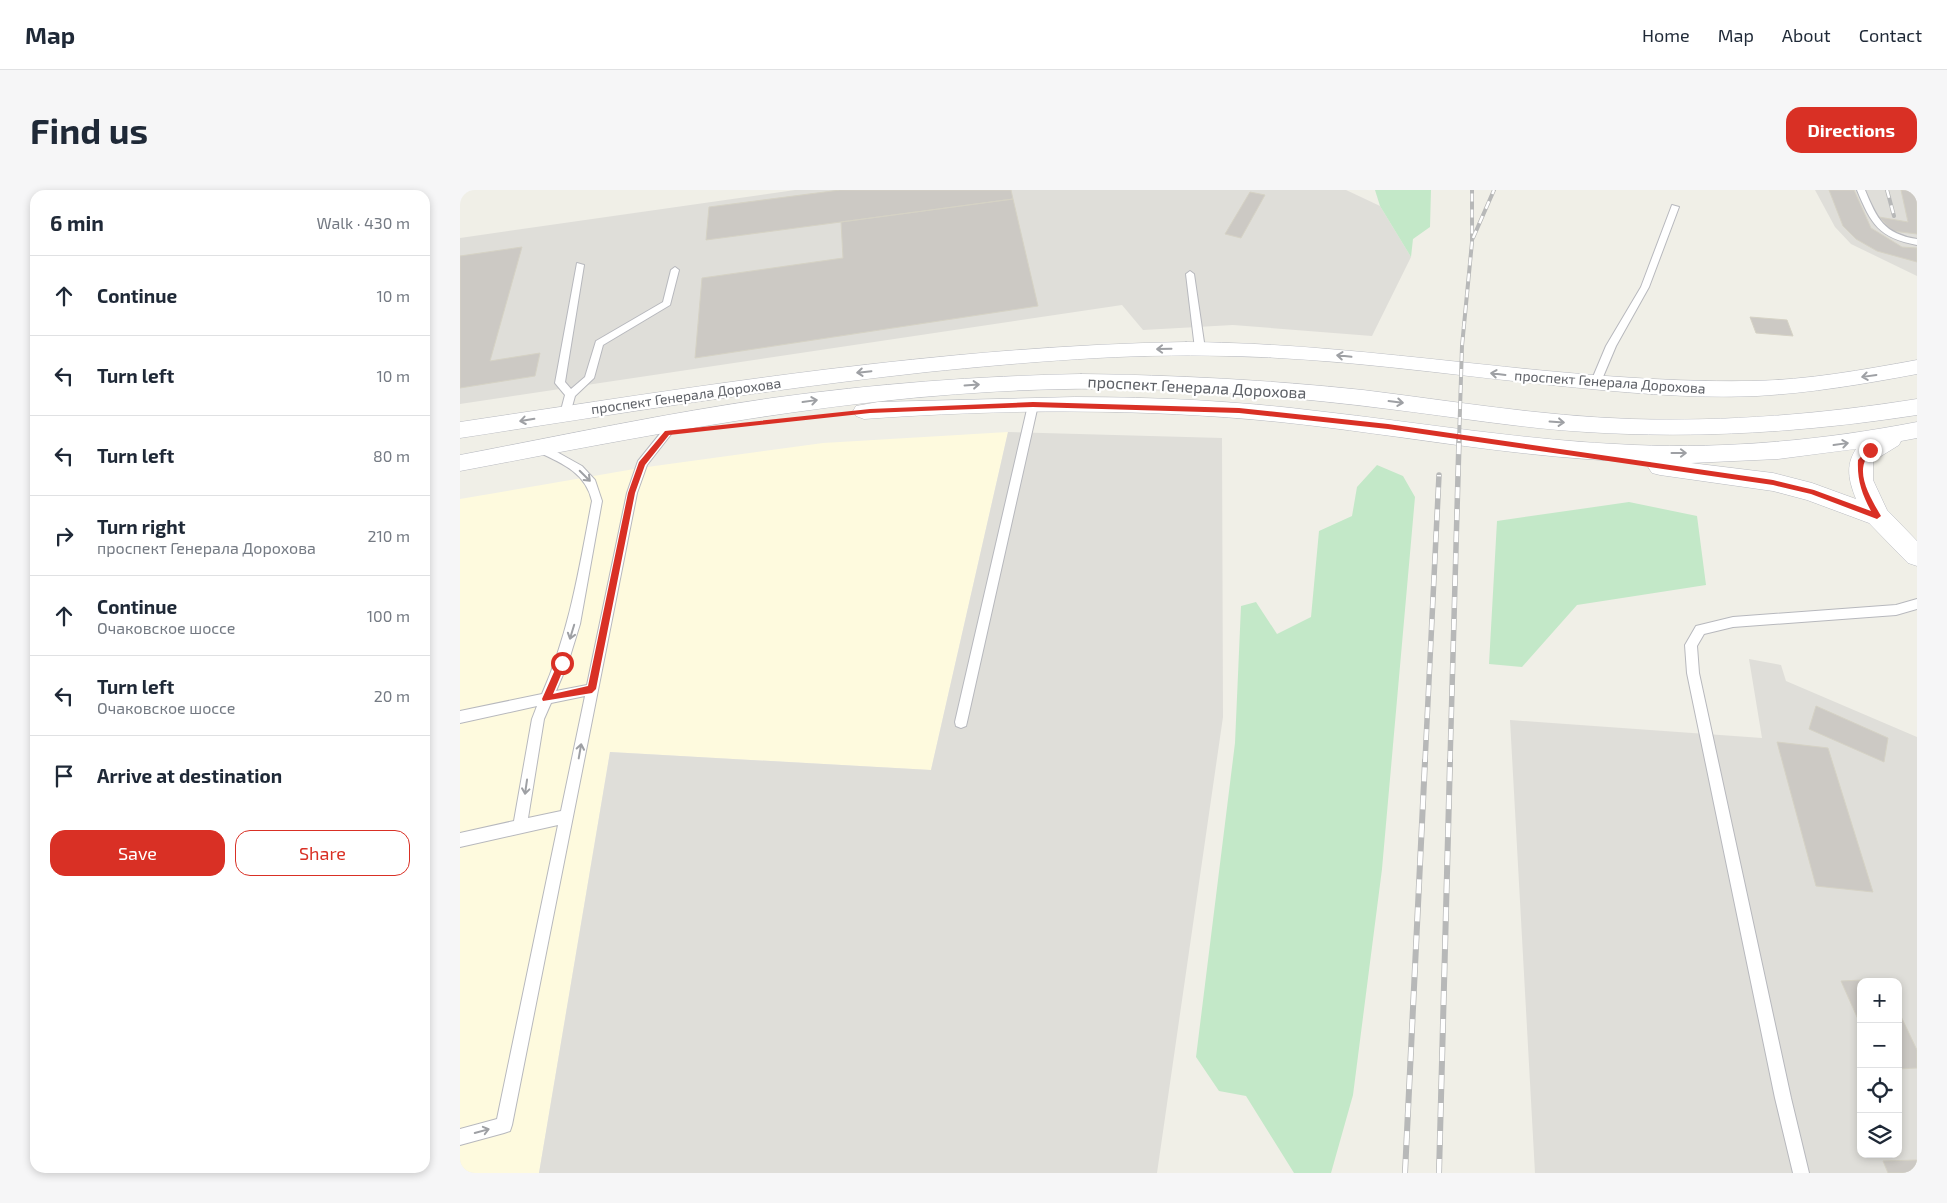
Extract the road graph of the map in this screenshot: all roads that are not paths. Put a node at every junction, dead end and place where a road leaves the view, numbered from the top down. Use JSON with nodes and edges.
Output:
{"nodes":[{"id":1,"x":1861,"y":190,"type":"edge"},
{"id":2,"x":1675,"y":207,"type":"dead end"},
{"id":3,"x":1917,"y":242,"type":"edge"},
{"id":4,"x":580,"y":265,"type":"dead end"},
{"id":5,"x":675,"y":270,"type":"dead end"},
{"id":6,"x":1190,"y":274,"type":"dead end"},
{"id":7,"x":1200,"y":349,"type":"junction"},
{"id":8,"x":913,"y":367,"type":"junction"},
{"id":9,"x":1917,"y":367,"type":"edge"},
{"id":10,"x":1596,"y":384,"type":"junction"},
{"id":11,"x":1917,"y":389,"type":"edge"},
{"id":12,"x":568,"y":404,"type":"junction"},
{"id":13,"x":1033,"y":404,"type":"junction"},
{"id":14,"x":1917,"y":407,"type":"edge"},
{"id":15,"x":460,"y":430,"type":"edge"},
{"id":16,"x":1910,"y":431,"type":"edge"},
{"id":17,"x":667,"y":433,"type":"junction"},
{"id":18,"x":1477,"y":439,"type":"junction"},
{"id":19,"x":544,"y":450,"type":"junction"},
{"id":20,"x":470,"y":461,"type":"edge"},
{"id":21,"x":1877,"y":516,"type":"junction"},
{"id":22,"x":1917,"y":556,"type":"edge"},
{"id":23,"x":1917,"y":604,"type":"edge"},
{"id":24,"x":592,"y":689,"type":"junction"},
{"id":25,"x":546,"y":699,"type":"junction"},
{"id":26,"x":460,"y":717,"type":"edge"},
{"id":27,"x":961,"y":722,"type":"dead end"},
{"id":28,"x":568,"y":816,"type":"junction"},
{"id":29,"x":520,"y":827,"type":"junction"},
{"id":30,"x":460,"y":840,"type":"edge"},
{"id":31,"x":460,"y":1137,"type":"edge"},
{"id":32,"x":1801,"y":1173,"type":"edge"}],
"edges":[{"from":1,"to":3,"type":"lane"},
{"from":2,"to":10,"type":"lane"},
{"from":4,"to":12,"type":"lane"},
{"from":5,"to":12,"type":"lane"},
{"from":6,"to":7,"type":"lane"},
{"from":7,"to":8,"type":"main road","name":"проспект Генерала Дорохова","one_way":true},
{"from":10,"to":7,"type":"main road","name":"проспект Генерала Дорохова","one_way":true},
{"from":8,"to":11,"type":"main road","name":"проспект Генерала Дорохова"},
{"from":8,"to":12,"type":"main road","name":"проспект Генерала Дорохова","one_way":true},
{"from":9,"to":10,"type":"main road","name":"проспект Генерала Дорохова","one_way":true},
{"from":12,"to":15,"type":"main road","name":"проспект Генерала Дорохова","one_way":true},
{"from":13,"to":17,"type":"main road","name":"проспект Генерала Дорохова"},
{"from":13,"to":18,"type":"main road","name":"проспект Генерала Дорохова"},
{"from":13,"to":27,"type":"lane"},
{"from":20,"to":14,"type":"main road","name":"проспект Генерала Дорохова","one_way":true},
{"from":18,"to":16,"type":"main road","name":"проспект Генерала Дорохова","one_way":true},
{"from":16,"to":21,"type":"main road"},
{"from":17,"to":19,"type":"main road","name":"проспект Генерала Дорохова"},
{"from":17,"to":24,"type":"lane"},
{"from":18,"to":21,"type":"main road"},
{"from":19,"to":20,"type":"main road","name":"проспект Генерала Дорохова"},
{"from":19,"to":25,"type":"lane","one_way":true},
{"from":21,"to":22,"type":"main road"},
{"from":23,"to":32,"type":"lane"},
{"from":24,"to":25,"type":"lane"},
{"from":28,"to":24,"type":"lane","one_way":true},
{"from":25,"to":26,"type":"lane"},
{"from":25,"to":29,"type":"lane","one_way":true},
{"from":28,"to":29,"type":"lane"},
{"from":31,"to":28,"type":"lane","one_way":true},
{"from":29,"to":30,"type":"lane"}]}
